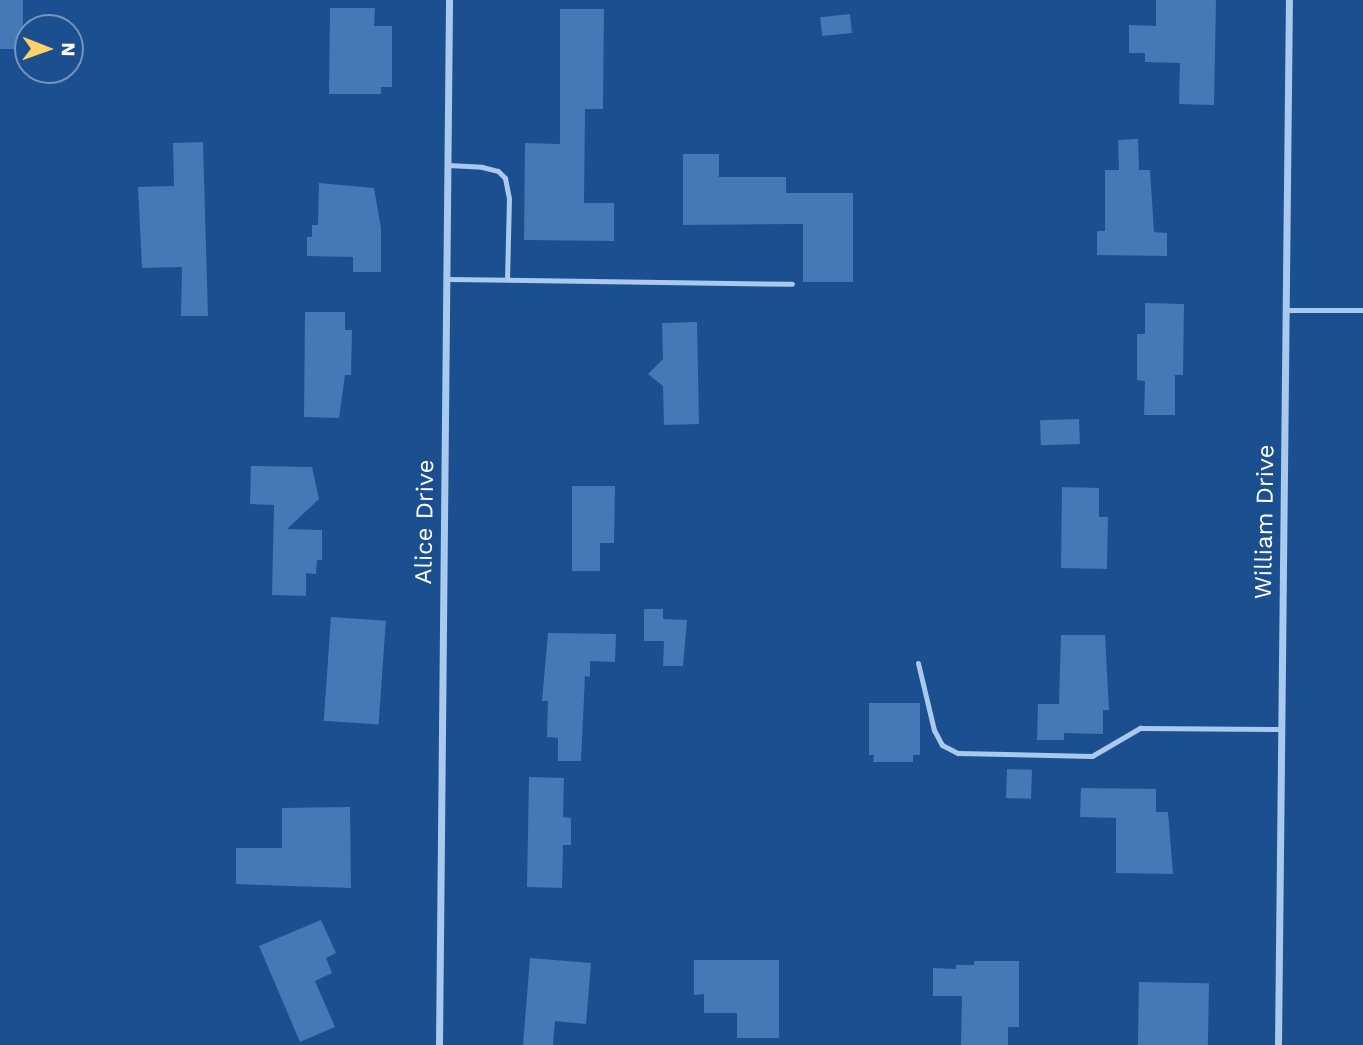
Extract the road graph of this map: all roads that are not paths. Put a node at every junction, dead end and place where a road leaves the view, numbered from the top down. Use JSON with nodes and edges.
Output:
{"nodes":[{"id":1,"x":449,"y":0,"type":"edge"},
{"id":2,"x":1289,"y":0,"type":"edge"},
{"id":3,"x":448,"y":166,"type":"junction"},
{"id":4,"x":447,"y":279,"type":"junction"},
{"id":5,"x":507,"y":279,"type":"junction"},
{"id":6,"x":792,"y":284,"type":"dead end"},
{"id":7,"x":1286,"y":310,"type":"junction"},
{"id":8,"x":1363,"y":310,"type":"edge"},
{"id":9,"x":918,"y":663,"type":"dead end"},
{"id":10,"x":1282,"y":729,"type":"junction"},
{"id":11,"x":439,"y":1045,"type":"edge"},
{"id":12,"x":1278,"y":1045,"type":"edge"}],
"edges":[{"from":1,"to":3,"type":"street","name":"Alice Drive"},
{"from":2,"to":7,"type":"street","name":"William Drive"},
{"from":3,"to":4,"type":"street","name":"Alice Drive"},
{"from":3,"to":5,"type":"lane"},
{"from":4,"to":5,"type":"lane"},
{"from":4,"to":11,"type":"street","name":"Alice Drive"},
{"from":5,"to":6,"type":"lane"},
{"from":7,"to":8,"type":"lane"},
{"from":7,"to":10,"type":"street","name":"William Drive"},
{"from":9,"to":10,"type":"lane"},
{"from":10,"to":12,"type":"street","name":"William Drive"}]}
